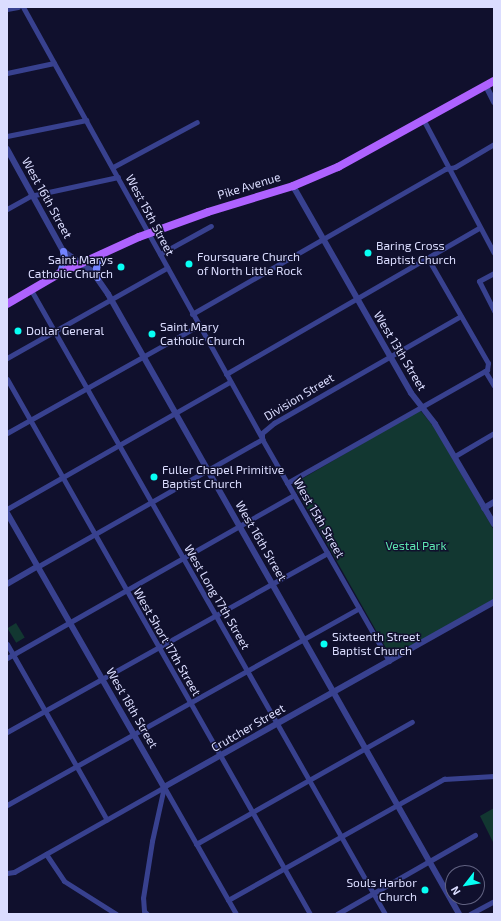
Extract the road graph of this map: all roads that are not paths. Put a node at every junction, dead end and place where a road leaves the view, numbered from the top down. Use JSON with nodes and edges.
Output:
{"nodes":[{"id":1,"x":18,"y":7,"type":"edge"},
{"id":2,"x":23,"y":7,"type":"edge"},
{"id":3,"x":7,"y":9,"type":"edge"},
{"id":4,"x":54,"y":63,"type":"junction"},
{"id":5,"x":7,"y":73,"type":"edge"},
{"id":6,"x":494,"y":82,"type":"edge"},
{"id":7,"x":486,"y":86,"type":"junction"},
{"id":8,"x":494,"y":102,"type":"edge"},
{"id":9,"x":86,"y":120,"type":"junction"},
{"id":10,"x":424,"y":121,"type":"junction"},
{"id":11,"x":197,"y":122,"type":"dead end"},
{"id":12,"x":7,"y":136,"type":"edge"},
{"id":13,"x":494,"y":144,"type":"edge"},
{"id":14,"x":7,"y":149,"type":"edge"},
{"id":15,"x":113,"y":167,"type":"junction"},
{"id":16,"x":448,"y":168,"type":"junction"},
{"id":17,"x":118,"y":177,"type":"junction"},
{"id":18,"x":293,"y":186,"type":"junction"},
{"id":19,"x":32,"y":196,"type":"junction"},
{"id":20,"x":7,"y":209,"type":"edge"},
{"id":21,"x":210,"y":226,"type":"dead end"},
{"id":22,"x":480,"y":228,"type":"junction"},
{"id":23,"x":149,"y":233,"type":"junction"},
{"id":24,"x":322,"y":238,"type":"junction"},
{"id":25,"x":63,"y":251,"type":"junction"},
{"id":26,"x":102,"y":253,"type":"junction"},
{"id":27,"x":494,"y":253,"type":"edge"},
{"id":28,"x":160,"y":254,"type":"junction"},
{"id":29,"x":427,"y":257,"type":"junction"},
{"id":30,"x":80,"y":263,"type":"junction"},
{"id":31,"x":167,"y":268,"type":"junction"},
{"id":32,"x":60,"y":273,"type":"junction"},
{"id":33,"x":494,"y":273,"type":"edge"},
{"id":34,"x":97,"y":277,"type":"junction"},
{"id":35,"x":31,"y":290,"type":"junction"},
{"id":36,"x":356,"y":298,"type":"junction"},
{"id":37,"x":111,"y":300,"type":"junction"},
{"id":38,"x":7,"y":304,"type":"edge"},
{"id":39,"x":494,"y":311,"type":"edge"},
{"id":40,"x":192,"y":314,"type":"junction"},
{"id":41,"x":461,"y":316,"type":"junction"},
{"id":42,"x":198,"y":326,"type":"junction"},
{"id":43,"x":55,"y":332,"type":"junction"},
{"id":44,"x":144,"y":356,"type":"junction"},
{"id":45,"x":390,"y":356,"type":"junction"},
{"id":46,"x":7,"y":358,"type":"edge"},
{"id":47,"x":485,"y":371,"type":"junction"},
{"id":48,"x":226,"y":374,"type":"junction"},
{"id":49,"x":7,"y":379,"type":"edge"},
{"id":50,"x":230,"y":382,"type":"junction"},
{"id":51,"x":494,"y":386,"type":"edge"},
{"id":52,"x":87,"y":388,"type":"junction"},
{"id":53,"x":422,"y":406,"type":"junction"},
{"id":54,"x":176,"y":414,"type":"junction"},
{"id":55,"x":30,"y":420,"type":"junction"},
{"id":56,"x":7,"y":433,"type":"edge"},
{"id":57,"x":494,"y":433,"type":"edge"},
{"id":58,"x":262,"y":439,"type":"junction"},
{"id":59,"x":119,"y":445,"type":"junction"},
{"id":60,"x":454,"y":456,"type":"junction"},
{"id":61,"x":208,"y":470,"type":"junction"},
{"id":62,"x":62,"y":477,"type":"junction"},
{"id":63,"x":287,"y":483,"type":"junction"},
{"id":64,"x":294,"y":495,"type":"junction"},
{"id":65,"x":151,"y":502,"type":"junction"},
{"id":66,"x":494,"y":502,"type":"edge"},
{"id":67,"x":484,"y":508,"type":"junction"},
{"id":68,"x":7,"y":509,"type":"edge"},
{"id":69,"x":7,"y":513,"type":"edge"},
{"id":70,"x":494,"y":524,"type":"edge"},
{"id":71,"x":240,"y":526,"type":"junction"},
{"id":72,"x":95,"y":534,"type":"junction"},
{"id":73,"x":327,"y":553,"type":"junction"},
{"id":74,"x":183,"y":558,"type":"junction"},
{"id":75,"x":37,"y":567,"type":"junction"},
{"id":76,"x":272,"y":582,"type":"junction"},
{"id":77,"x":7,"y":584,"type":"edge"},
{"id":78,"x":127,"y":590,"type":"junction"},
{"id":79,"x":494,"y":602,"type":"edge"},
{"id":80,"x":359,"y":608,"type":"junction"},
{"id":81,"x":215,"y":615,"type":"junction"},
{"id":82,"x":71,"y":622,"type":"junction"},
{"id":83,"x":304,"y":639,"type":"junction"},
{"id":84,"x":7,"y":644,"type":"edge"},
{"id":85,"x":159,"y":647,"type":"junction"},
{"id":86,"x":13,"y":655,"type":"junction"},
{"id":87,"x":7,"y":658,"type":"edge"},
{"id":88,"x":389,"y":661,"type":"junction"},
{"id":89,"x":247,"y":671,"type":"junction"},
{"id":90,"x":102,"y":678,"type":"junction"},
{"id":91,"x":334,"y":692,"type":"junction"},
{"id":92,"x":190,"y":702,"type":"junction"},
{"id":93,"x":45,"y":711,"type":"junction"},
{"id":94,"x":412,"y":722,"type":"dead end"},
{"id":95,"x":277,"y":724,"type":"junction"},
{"id":96,"x":7,"y":732,"type":"edge"},
{"id":97,"x":134,"y":734,"type":"junction"},
{"id":98,"x":366,"y":748,"type":"junction"},
{"id":99,"x":220,"y":757,"type":"junction"},
{"id":100,"x":76,"y":766,"type":"junction"},
{"id":101,"x":494,"y":776,"type":"edge"},
{"id":102,"x":309,"y":780,"type":"junction"},
{"id":103,"x":164,"y":787,"type":"junction"},
{"id":104,"x":7,"y":805,"type":"edge"},
{"id":105,"x":398,"y":805,"type":"junction"},
{"id":106,"x":252,"y":812,"type":"junction"},
{"id":107,"x":107,"y":820,"type":"junction"},
{"id":108,"x":475,"y":835,"type":"dead end"},
{"id":109,"x":341,"y":837,"type":"junction"},
{"id":110,"x":196,"y":844,"type":"junction"},
{"id":111,"x":46,"y":854,"type":"junction"},
{"id":112,"x":430,"y":861,"type":"junction"},
{"id":113,"x":285,"y":869,"type":"junction"},
{"id":114,"x":7,"y":873,"type":"edge"},
{"id":115,"x":373,"y":893,"type":"junction"},
{"id":116,"x":228,"y":900,"type":"junction"},
{"id":117,"x":494,"y":901,"type":"edge"},
{"id":118,"x":145,"y":912,"type":"edge"},
{"id":119,"x":116,"y":914,"type":"edge"},
{"id":120,"x":137,"y":914,"type":"edge"},
{"id":121,"x":236,"y":914,"type":"edge"},
{"id":122,"x":310,"y":914,"type":"edge"},
{"id":123,"x":337,"y":914,"type":"edge"},
{"id":124,"x":385,"y":914,"type":"edge"},
{"id":125,"x":460,"y":914,"type":"edge"},
{"id":126,"x":470,"y":914,"type":"edge"}],
"edges":[{"from":1,"to":3,"type":"street"},
{"from":2,"to":4,"type":"street","name":"West 15th Street"},
{"from":4,"to":5,"type":"street"},
{"from":4,"to":9,"type":"street","name":"West 15th Street"},
{"from":6,"to":7,"type":"main road","name":"Pike Avenue"},
{"from":7,"to":8,"type":"street"},
{"from":7,"to":10,"type":"main road","name":"Pike Avenue"},
{"from":9,"to":12,"type":"street"},
{"from":9,"to":15,"type":"street","name":"West 15th Street"},
{"from":10,"to":16,"type":"street"},
{"from":10,"to":18,"type":"main road","name":"Pike Avenue"},
{"from":11,"to":15,"type":"street"},
{"from":13,"to":16,"type":"street"},
{"from":14,"to":19,"type":"street","name":"West 16th Street"},
{"from":15,"to":17,"type":"street","name":"West 15th Street"},
{"from":16,"to":22,"type":"street"},
{"from":16,"to":24,"type":"street"},
{"from":17,"to":19,"type":"street"},
{"from":17,"to":23,"type":"street","name":"West 15th Street"},
{"from":18,"to":23,"type":"main road","name":"Pike Avenue"},
{"from":18,"to":24,"type":"street","name":"West 13th Street"},
{"from":19,"to":20,"type":"street"},
{"from":19,"to":25,"type":"street","name":"West 16th Street"},
{"from":21,"to":28,"type":"street"},
{"from":22,"to":27,"type":"street"},
{"from":22,"to":29,"type":"street"},
{"from":23,"to":26,"type":"main road","name":"Pike Avenue"},
{"from":23,"to":28,"type":"street","name":"West 15th Street"},
{"from":24,"to":36,"type":"street","name":"West 13th Street"},
{"from":24,"to":40,"type":"street"},
{"from":25,"to":30,"type":"street","name":"West 16th Street"},
{"from":25,"to":32,"type":"main road"},
{"from":26,"to":30,"type":"main road","name":"Pike Avenue"},
{"from":26,"to":34,"type":"main road"},
{"from":28,"to":31,"type":"street","name":"West 15th Street"},
{"from":29,"to":36,"type":"street"},
{"from":29,"to":41,"type":"street"},
{"from":30,"to":32,"type":"main road","name":"Pike Avenue"},
{"from":30,"to":34,"type":"street","name":"West 16th Street"},
{"from":31,"to":37,"type":"street"},
{"from":31,"to":40,"type":"street","name":"West 15th Street"},
{"from":32,"to":35,"type":"main road","name":"Pike Avenue"},
{"from":33,"to":39,"type":"street"},
{"from":34,"to":37,"type":"street","name":"West 16th Street"},
{"from":35,"to":38,"type":"main road","name":"Pike Avenue"},
{"from":35,"to":43,"type":"street","name":"West Long 17th Street"},
{"from":36,"to":45,"type":"street","name":"West 13th Street"},
{"from":36,"to":48,"type":"street"},
{"from":37,"to":43,"type":"street"},
{"from":37,"to":44,"type":"street","name":"West 16th Street"},
{"from":40,"to":42,"type":"street","name":"West 15th Street"},
{"from":41,"to":45,"type":"street","name":"Division Street"},
{"from":41,"to":47,"type":"street"},
{"from":42,"to":44,"type":"street"},
{"from":42,"to":48,"type":"street","name":"West 15th Street"},
{"from":43,"to":46,"type":"street"},
{"from":43,"to":52,"type":"street","name":"West Long 17th Street"},
{"from":44,"to":52,"type":"street"},
{"from":44,"to":54,"type":"street","name":"West 16th Street"},
{"from":45,"to":53,"type":"street","name":"West 13th Street"},
{"from":45,"to":58,"type":"street","name":"Division Street"},
{"from":47,"to":51,"type":"street"},
{"from":47,"to":53,"type":"street"},
{"from":48,"to":50,"type":"street","name":"West 15th Street"},
{"from":49,"to":55,"type":"street","name":"West Short 17th Street"},
{"from":50,"to":54,"type":"street"},
{"from":50,"to":58,"type":"street","name":"West 15th Street"},
{"from":52,"to":55,"type":"street"},
{"from":52,"to":59,"type":"street","name":"West Long 17th Street"},
{"from":53,"to":60,"type":"street","name":"West 13th Street"},
{"from":53,"to":63,"type":"street"},
{"from":54,"to":59,"type":"street"},
{"from":54,"to":61,"type":"street","name":"West 16th Street"},
{"from":55,"to":56,"type":"street"},
{"from":55,"to":62,"type":"street","name":"West Short 17th Street"},
{"from":57,"to":60,"type":"street"},
{"from":58,"to":61,"type":"street","name":"Division Street"},
{"from":58,"to":63,"type":"street","name":"West 15th Street"},
{"from":59,"to":62,"type":"street"},
{"from":59,"to":65,"type":"street","name":"West Long 17th Street"},
{"from":60,"to":67,"type":"street","name":"West 13th Street"},
{"from":61,"to":65,"type":"street","name":"Division Street"},
{"from":61,"to":71,"type":"street","name":"West 16th Street"},
{"from":62,"to":68,"type":"street"},
{"from":62,"to":72,"type":"street","name":"West Short 17th Street"},
{"from":63,"to":64,"type":"street","name":"West 15th Street"},
{"from":64,"to":71,"type":"street"},
{"from":64,"to":73,"type":"street","name":"West 15th Street"},
{"from":65,"to":72,"type":"street","name":"Division Street"},
{"from":65,"to":74,"type":"street","name":"West Long 17th Street"},
{"from":66,"to":67,"type":"street"},
{"from":67,"to":70,"type":"street","name":"West 13th Street"},
{"from":69,"to":75,"type":"street","name":"West 18th Street"},
{"from":71,"to":74,"type":"street"},
{"from":71,"to":76,"type":"street","name":"West 16th Street"},
{"from":72,"to":75,"type":"street","name":"Division Street"},
{"from":72,"to":78,"type":"street","name":"West Short 17th Street"},
{"from":73,"to":76,"type":"street"},
{"from":73,"to":80,"type":"street","name":"West 15th Street"},
{"from":74,"to":78,"type":"street"},
{"from":74,"to":81,"type":"street","name":"West Long 17th Street"},
{"from":75,"to":77,"type":"street","name":"Division Street"},
{"from":75,"to":82,"type":"street","name":"West 18th Street"},
{"from":76,"to":81,"type":"street"},
{"from":76,"to":83,"type":"street","name":"West 16th Street"},
{"from":78,"to":82,"type":"street"},
{"from":78,"to":85,"type":"street","name":"West Short 17th Street"},
{"from":79,"to":88,"type":"street","name":"Crutcher Street"},
{"from":80,"to":83,"type":"street"},
{"from":80,"to":88,"type":"street","name":"West 15th Street"},
{"from":81,"to":85,"type":"street"},
{"from":81,"to":89,"type":"street","name":"West Long 17th Street"},
{"from":82,"to":86,"type":"street"},
{"from":82,"to":90,"type":"street","name":"West 18th Street"},
{"from":83,"to":89,"type":"street"},
{"from":83,"to":91,"type":"street","name":"West 16th Street"},
{"from":84,"to":86,"type":"street"},
{"from":85,"to":90,"type":"street"},
{"from":85,"to":92,"type":"street","name":"West Short 17th Street"},
{"from":86,"to":87,"type":"street"},
{"from":86,"to":93,"type":"street"},
{"from":88,"to":91,"type":"street","name":"Crutcher Street"},
{"from":89,"to":92,"type":"street"},
{"from":89,"to":95,"type":"street","name":"West Long 17th Street"},
{"from":90,"to":93,"type":"street"},
{"from":90,"to":97,"type":"street","name":"West 18th Street"},
{"from":91,"to":95,"type":"street","name":"Crutcher Street"},
{"from":91,"to":98,"type":"street","name":"West 16th Street"},
{"from":92,"to":97,"type":"street"},
{"from":92,"to":99,"type":"street","name":"West Short 17th Street"},
{"from":93,"to":96,"type":"street"},
{"from":93,"to":100,"type":"street"},
{"from":94,"to":98,"type":"street"},
{"from":95,"to":99,"type":"street","name":"Crutcher Street"},
{"from":95,"to":102,"type":"street","name":"West Long 17th Street"},
{"from":97,"to":100,"type":"street"},
{"from":97,"to":103,"type":"street","name":"West 18th Street"},
{"from":98,"to":102,"type":"street"},
{"from":98,"to":105,"type":"street","name":"West 16th Street"},
{"from":99,"to":103,"type":"street","name":"Crutcher Street"},
{"from":99,"to":106,"type":"street","name":"West Short 17th Street"},
{"from":100,"to":104,"type":"street"},
{"from":100,"to":107,"type":"street"},
{"from":101,"to":105,"type":"street"},
{"from":102,"to":106,"type":"street"},
{"from":102,"to":109,"type":"street","name":"West Long 17th Street"},
{"from":103,"to":107,"type":"street","name":"Crutcher Street"},
{"from":103,"to":110,"type":"street","name":"West 18th Street"},
{"from":103,"to":118,"type":"street"},
{"from":105,"to":109,"type":"street"},
{"from":105,"to":112,"type":"street","name":"West 16th Street"},
{"from":106,"to":110,"type":"street"},
{"from":106,"to":113,"type":"street","name":"West Short 17th Street"},
{"from":107,"to":111,"type":"street","name":"Crutcher Street"},
{"from":108,"to":112,"type":"street"},
{"from":109,"to":113,"type":"street"},
{"from":109,"to":115,"type":"street","name":"West Long 17th Street"},
{"from":110,"to":116,"type":"street","name":"West 18th Street"},
{"from":111,"to":114,"type":"street","name":"Crutcher Street"},
{"from":111,"to":119,"type":"street"},
{"from":112,"to":115,"type":"street"},
{"from":112,"to":125,"type":"street","name":"West 16th Street"},
{"from":113,"to":116,"type":"street"},
{"from":113,"to":122,"type":"street","name":"West Short 17th Street"},
{"from":115,"to":123,"type":"street"},
{"from":115,"to":124,"type":"street","name":"West Long 17th Street"},
{"from":116,"to":121,"type":"street","name":"West 18th Street"},
{"from":117,"to":126,"type":"street"},
{"from":118,"to":120,"type":"street"}]}
